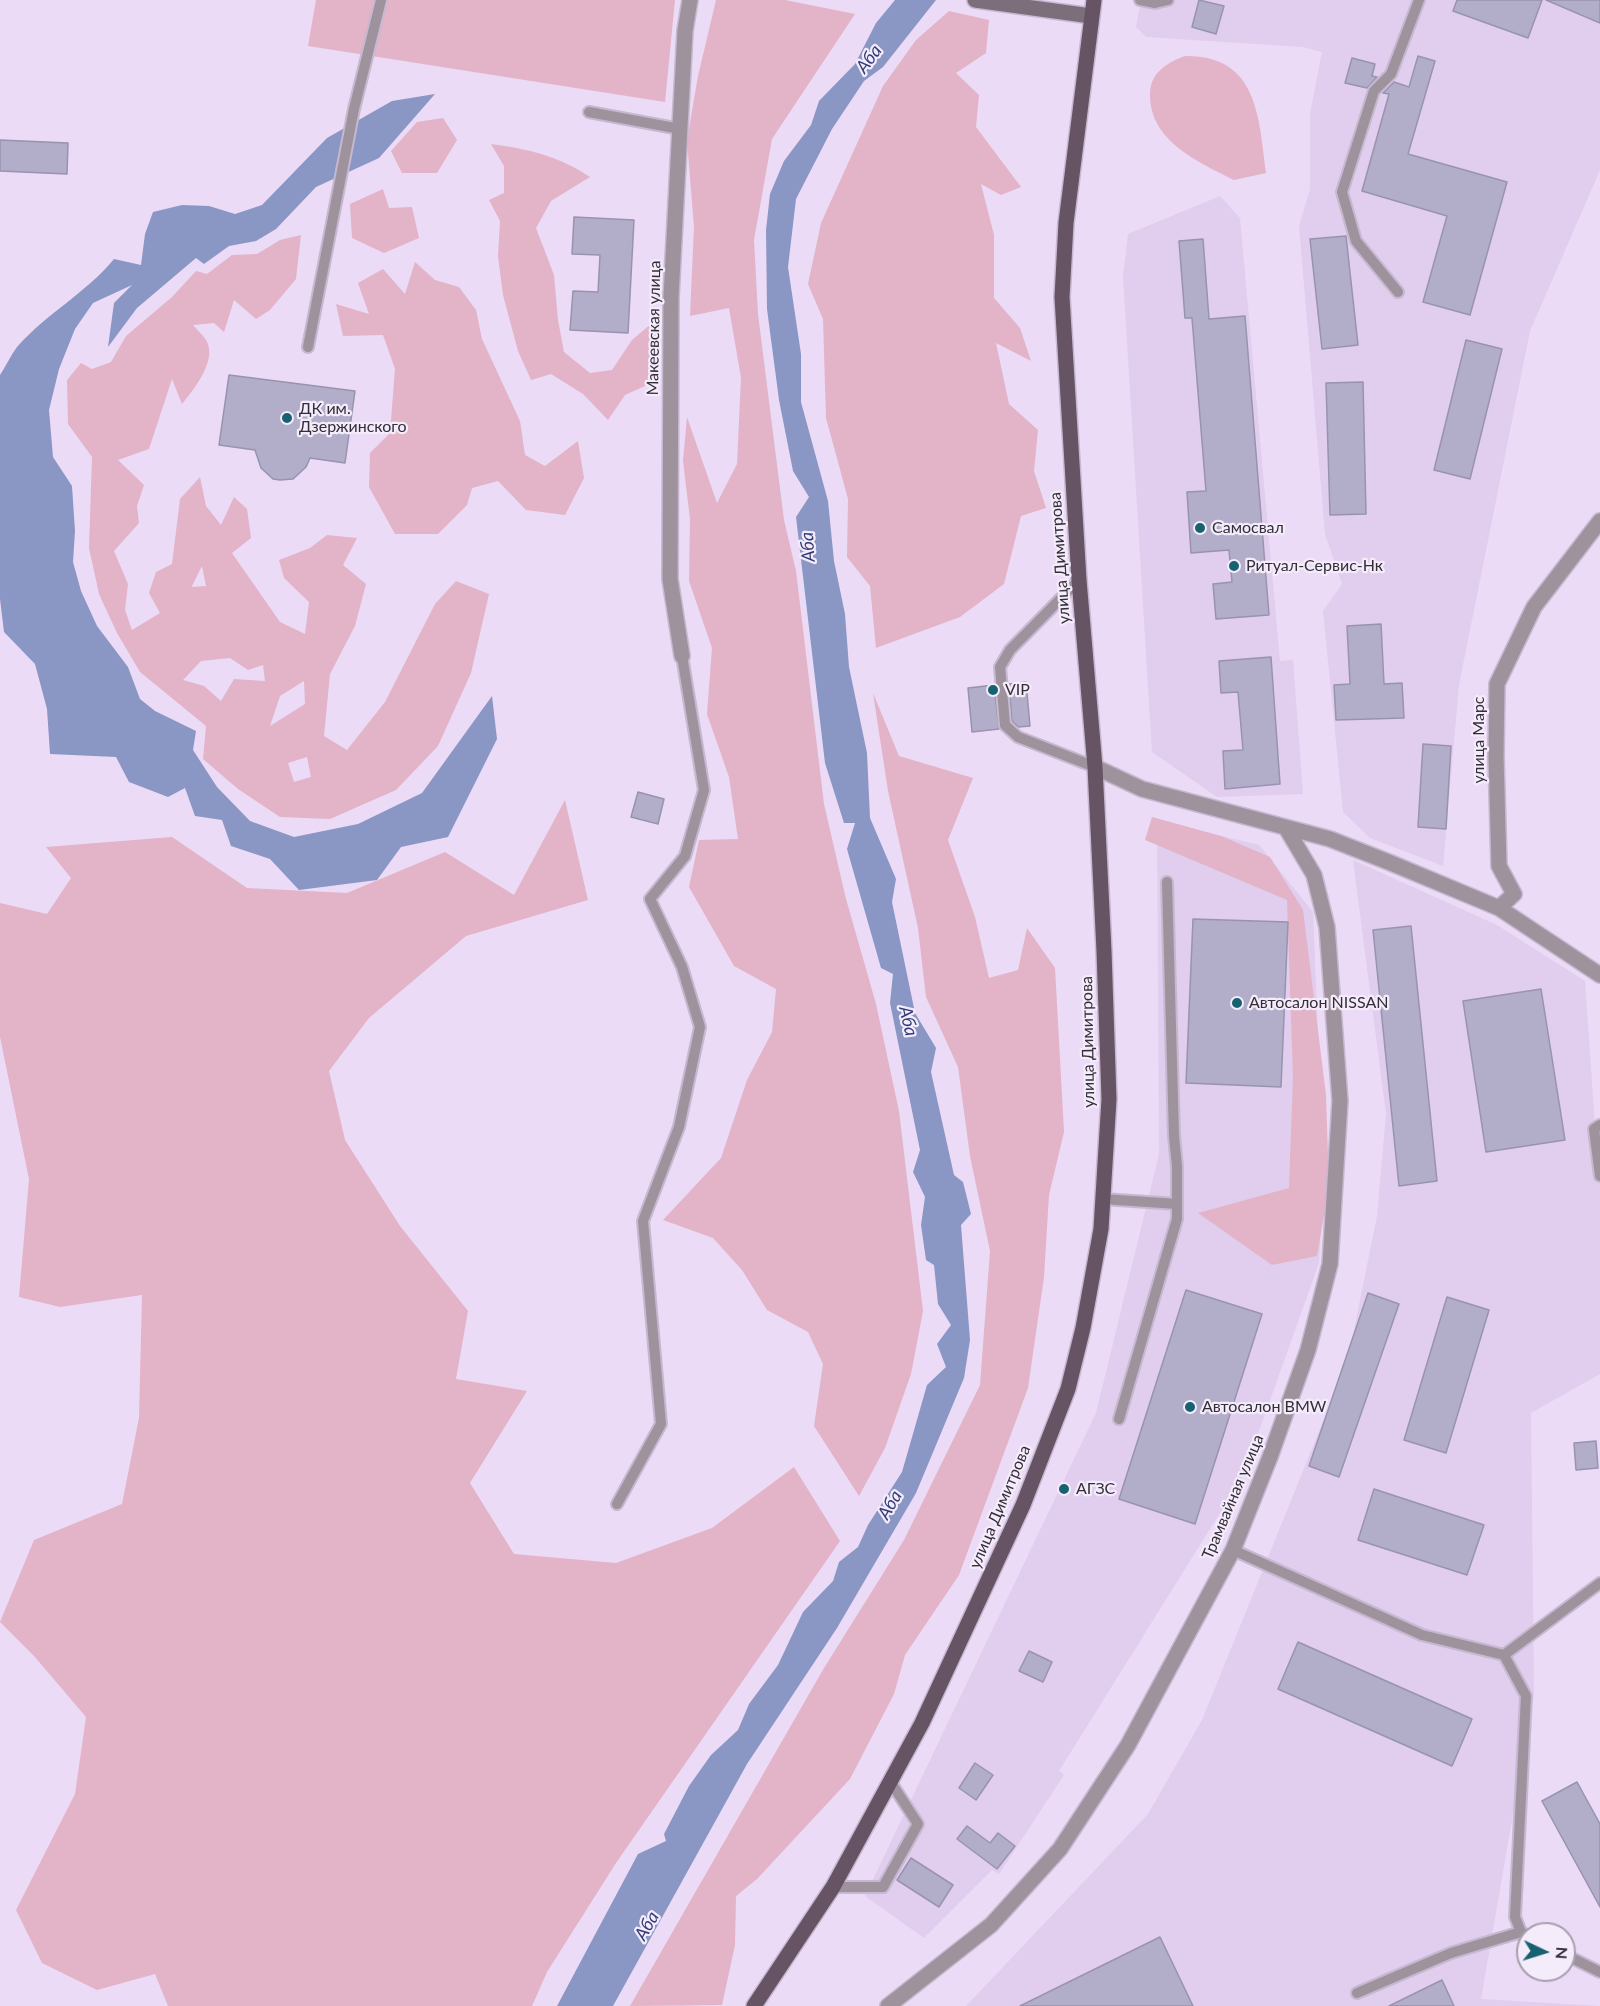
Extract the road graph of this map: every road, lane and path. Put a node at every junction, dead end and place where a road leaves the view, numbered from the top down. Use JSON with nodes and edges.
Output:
{"nodes":[{"id":1,"x":381,"y":0,"type":"edge"},
{"id":2,"x":690,"y":0,"type":"edge"},
{"id":3,"x":975,"y":0,"type":"edge"},
{"id":4,"x":1094,"y":0,"type":"edge"},
{"id":5,"x":1140,"y":0,"type":"edge"},
{"id":6,"x":1168,"y":0,"type":"edge"},
{"id":7,"x":1419,"y":0,"type":"edge"},
{"id":8,"x":1091,"y":16,"type":"junction"},
{"id":9,"x":588,"y":112,"type":"dead end"},
{"id":10,"x":680,"y":129,"type":"junction"},
{"id":11,"x":1398,"y":292,"type":"dead end"},
{"id":12,"x":308,"y":347,"type":"dead end"},
{"id":13,"x":1600,"y":521,"type":"edge"},
{"id":14,"x":1079,"y":580,"type":"junction"},
{"id":15,"x":682,"y":656,"type":"joint"},
{"id":16,"x":1095,"y":767,"type":"junction"},
{"id":17,"x":1286,"y":828,"type":"junction"},
{"id":18,"x":1167,"y":882,"type":"dead end"},
{"id":19,"x":1499,"y":908,"type":"junction"},
{"id":20,"x":1600,"y":975,"type":"edge"},
{"id":21,"x":1600,"y":1125,"type":"edge"},
{"id":22,"x":1600,"y":1176,"type":"edge"},
{"id":23,"x":1103,"y":1199,"type":"junction"},
{"id":24,"x":1177,"y":1204,"type":"junction"},
{"id":25,"x":1119,"y":1419,"type":"dead end"},
{"id":26,"x":617,"y":1504,"type":"dead end"},
{"id":27,"x":1233,"y":1550,"type":"junction"},
{"id":28,"x":1600,"y":1583,"type":"edge"},
{"id":29,"x":1504,"y":1655,"type":"junction"},
{"id":30,"x":890,"y":1781,"type":"junction"},
{"id":31,"x":833,"y":1887,"type":"junction"},
{"id":32,"x":1518,"y":1922,"type":"edge"},
{"id":33,"x":1516,"y":1936,"type":"edge"},
{"id":34,"x":1576,"y":1960,"type":"edge"},
{"id":35,"x":1600,"y":1972,"type":"edge"},
{"id":36,"x":1357,"y":1993,"type":"dead end"},
{"id":37,"x":754,"y":2006,"type":"edge"},
{"id":38,"x":888,"y":2006,"type":"edge"}],
"edges":[{"from":1,"to":12,"type":"lane"},
{"from":2,"to":10,"type":"street","name":"Макеевская улица"},
{"from":3,"to":8,"type":"street"},
{"from":4,"to":8,"type":"main road","name":"улица Димитрова"},
{"from":5,"to":6,"type":"lane"},
{"from":7,"to":11,"type":"lane"},
{"from":8,"to":14,"type":"main road","name":"улица Димитрова"},
{"from":9,"to":10,"type":"lane"},
{"from":10,"to":15,"type":"street","name":"Макеевская улица"},
{"from":13,"to":19,"type":"street","name":"улица Марс"},
{"from":14,"to":16,"type":"main road","name":"улица Димитрова"},
{"from":14,"to":16,"type":"lane"},
{"from":15,"to":26,"type":"lane"},
{"from":16,"to":17,"type":"street"},
{"from":16,"to":23,"type":"main road","name":"улица Димитрова"},
{"from":17,"to":19,"type":"street"},
{"from":17,"to":27,"type":"street","name":"Трамвайная улица"},
{"from":18,"to":24,"type":"lane"},
{"from":19,"to":20,"type":"street"},
{"from":21,"to":22,"type":"lane"},
{"from":23,"to":24,"type":"lane"},
{"from":23,"to":30,"type":"main road","name":"улица Димитрова"},
{"from":24,"to":25,"type":"lane"},
{"from":27,"to":29,"type":"lane"},
{"from":27,"to":38,"type":"street","name":"Трамвайная улица"},
{"from":28,"to":29,"type":"lane"},
{"from":29,"to":32,"type":"lane"},
{"from":30,"to":31,"type":"main road","name":"улица Димитрова"},
{"from":30,"to":31,"type":"lane"},
{"from":31,"to":37,"type":"main road","name":"улица Димитрова"},
{"from":33,"to":36,"type":"lane"},
{"from":34,"to":35,"type":"lane"}]}
